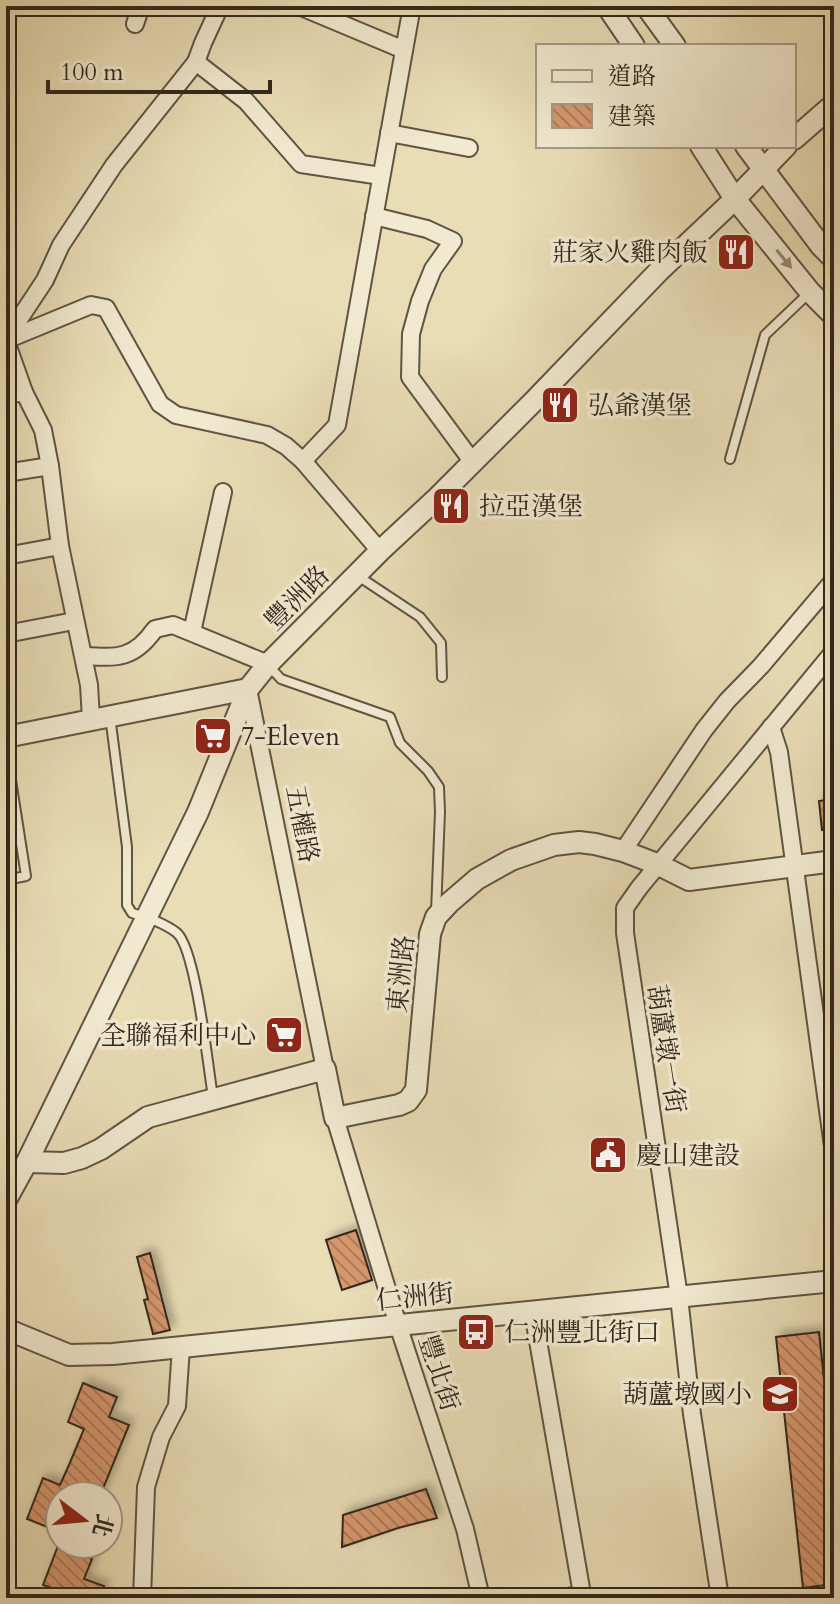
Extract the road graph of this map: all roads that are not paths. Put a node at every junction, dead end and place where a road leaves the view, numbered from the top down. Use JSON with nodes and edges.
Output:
{"nodes":[{"id":1,"x":141,"y":6,"type":"edge"},
{"id":2,"x":220,"y":6,"type":"edge"},
{"id":3,"x":299,"y":6,"type":"edge"},
{"id":4,"x":412,"y":6,"type":"edge"},
{"id":5,"x":607,"y":6,"type":"edge"},
{"id":6,"x":647,"y":6,"type":"edge"},
{"id":7,"x":135,"y":24,"type":"dead end"},
{"id":8,"x":633,"y":44,"type":"edge"},
{"id":9,"x":674,"y":44,"type":"edge"},
{"id":10,"x":404,"y":50,"type":"junction"},
{"id":11,"x":196,"y":62,"type":"junction"},
{"id":12,"x":834,"y":104,"type":"edge"},
{"id":13,"x":389,"y":133,"type":"junction"},
{"id":14,"x":796,"y":137,"type":"edge"},
{"id":15,"x":469,"y":148,"type":"dead end"},
{"id":16,"x":702,"y":148,"type":"edge"},
{"id":17,"x":747,"y":148,"type":"edge"},
{"id":18,"x":784,"y":148,"type":"edge"},
{"id":19,"x":763,"y":171,"type":"junction"},
{"id":20,"x":381,"y":176,"type":"junction"},
{"id":21,"x":735,"y":199,"type":"junction"},
{"id":22,"x":374,"y":216,"type":"junction"},
{"id":23,"x":834,"y":259,"type":"edge"},
{"id":24,"x":810,"y":292,"type":"junction"},
{"id":25,"x":834,"y":316,"type":"edge"},
{"id":26,"x":6,"y":340,"type":"edge"},
{"id":27,"x":24,"y":392,"type":"junction"},
{"id":28,"x":6,"y":395,"type":"edge"},
{"id":29,"x":730,"y":459,"type":"dead end"},
{"id":30,"x":303,"y":461,"type":"junction"},
{"id":31,"x":472,"y":461,"type":"junction"},
{"id":32,"x":50,"y":466,"type":"junction"},
{"id":33,"x":6,"y":473,"type":"edge"},
{"id":34,"x":223,"y":492,"type":"dead end"},
{"id":35,"x":60,"y":546,"type":"junction"},
{"id":36,"x":380,"y":551,"type":"junction"},
{"id":37,"x":6,"y":556,"type":"edge"},
{"id":38,"x":357,"y":575,"type":"junction"},
{"id":39,"x":834,"y":580,"type":"edge"},
{"id":40,"x":74,"y":621,"type":"junction"},
{"id":41,"x":192,"y":632,"type":"junction"},
{"id":42,"x":6,"y":634,"type":"edge"},
{"id":43,"x":834,"y":651,"type":"edge"},
{"id":44,"x":84,"y":656,"type":"junction"},
{"id":45,"x":268,"y":664,"type":"junction"},
{"id":46,"x":442,"y":677,"type":"dead end"},
{"id":47,"x":248,"y":689,"type":"junction"},
{"id":48,"x":100,"y":717,"type":"junction"},
{"id":49,"x":771,"y":727,"type":"junction"},
{"id":50,"x":6,"y":737,"type":"edge"},
{"id":51,"x":6,"y":748,"type":"edge"},
{"id":52,"x":623,"y":851,"type":"junction"},
{"id":53,"x":834,"y":861,"type":"edge"},
{"id":54,"x":657,"y":864,"type":"junction"},
{"id":55,"x":794,"y":865,"type":"junction"},
{"id":56,"x":6,"y":880,"type":"edge"},
{"id":57,"x":146,"y":916,"type":"junction"},
{"id":58,"x":436,"y":917,"type":"junction"},
{"id":59,"x":325,"y":1069,"type":"junction"},
{"id":60,"x":213,"y":1101,"type":"junction"},
{"id":61,"x":335,"y":1118,"type":"junction"},
{"id":62,"x":834,"y":1154,"type":"edge"},
{"id":63,"x":27,"y":1162,"type":"junction"},
{"id":64,"x":6,"y":1200,"type":"edge"},
{"id":65,"x":834,"y":1281,"type":"edge"},
{"id":66,"x":679,"y":1297,"type":"junction"},
{"id":67,"x":533,"y":1312,"type":"junction"},
{"id":68,"x":398,"y":1325,"type":"junction"},
{"id":69,"x":6,"y":1329,"type":"edge"},
{"id":70,"x":181,"y":1347,"type":"junction"},
{"id":71,"x":142,"y":1598,"type":"edge"},
{"id":72,"x":481,"y":1598,"type":"edge"},
{"id":73,"x":563,"y":1598,"type":"edge"},
{"id":74,"x":720,"y":1598,"type":"edge"}],
"edges":[{"from":1,"to":7,"type":"street"},
{"from":2,"to":11,"type":"street"},
{"from":3,"to":10,"type":"street"},
{"from":4,"to":10,"type":"street"},
{"from":5,"to":8,"type":"street"},
{"from":6,"to":9,"type":"street"},
{"from":10,"to":13,"type":"street"},
{"from":11,"to":20,"type":"street"},
{"from":11,"to":26,"type":"street"},
{"from":12,"to":14,"type":"street"},
{"from":13,"to":15,"type":"street"},
{"from":13,"to":20,"type":"street"},
{"from":16,"to":21,"type":"street"},
{"from":17,"to":19,"type":"street"},
{"from":18,"to":19,"type":"street","name":"豐洲路"},
{"from":19,"to":21,"type":"street","name":"豐洲路"},
{"from":19,"to":23,"type":"street"},
{"from":20,"to":22,"type":"street"},
{"from":21,"to":24,"type":"street","one_way":true},
{"from":21,"to":31,"type":"street","name":"豐洲路"},
{"from":22,"to":30,"type":"street"},
{"from":22,"to":31,"type":"street"},
{"from":24,"to":25,"type":"street"},
{"from":24,"to":29,"type":"lane"},
{"from":26,"to":27,"type":"street"},
{"from":26,"to":30,"type":"street"},
{"from":27,"to":28,"type":"street"},
{"from":27,"to":32,"type":"street"},
{"from":30,"to":36,"type":"street"},
{"from":31,"to":36,"type":"street","name":"豐洲路"},
{"from":32,"to":33,"type":"street"},
{"from":32,"to":35,"type":"street"},
{"from":34,"to":41,"type":"street"},
{"from":35,"to":37,"type":"street"},
{"from":35,"to":40,"type":"street"},
{"from":36,"to":38,"type":"street","name":"豐洲路"},
{"from":38,"to":45,"type":"street","name":"豐洲路"},
{"from":38,"to":46,"type":"lane"},
{"from":39,"to":52,"type":"street"},
{"from":40,"to":42,"type":"street"},
{"from":40,"to":44,"type":"street"},
{"from":41,"to":44,"type":"street"},
{"from":41,"to":45,"type":"street"},
{"from":43,"to":49,"type":"street","name":"葫蘆墩一街"},
{"from":44,"to":48,"type":"street"},
{"from":45,"to":47,"type":"street","name":"豐洲路"},
{"from":45,"to":58,"type":"lane"},
{"from":47,"to":48,"type":"street"},
{"from":47,"to":57,"type":"street","name":"豐洲路"},
{"from":47,"to":59,"type":"street","name":"五權路"},
{"from":48,"to":50,"type":"street"},
{"from":48,"to":57,"type":"lane"},
{"from":49,"to":54,"type":"street","name":"葫蘆墩一街"},
{"from":49,"to":55,"type":"street"},
{"from":51,"to":56,"type":"lane"},
{"from":52,"to":54,"type":"street","name":"東洲路"},
{"from":52,"to":58,"type":"street","name":"東洲路"},
{"from":53,"to":55,"type":"street","name":"東洲路"},
{"from":54,"to":55,"type":"street","name":"東洲路"},
{"from":54,"to":66,"type":"street","name":"葫蘆墩一街"},
{"from":55,"to":62,"type":"street"},
{"from":57,"to":60,"type":"lane"},
{"from":57,"to":63,"type":"street","name":"豐洲路"},
{"from":58,"to":61,"type":"street","name":"東洲路"},
{"from":59,"to":60,"type":"street"},
{"from":59,"to":61,"type":"street","name":"五權路"},
{"from":60,"to":63,"type":"street"},
{"from":61,"to":68,"type":"street","name":"豐北街"},
{"from":63,"to":64,"type":"street","name":"豐洲路"},
{"from":65,"to":66,"type":"street","name":"仁洲街"},
{"from":66,"to":67,"type":"street","name":"仁洲街"},
{"from":66,"to":74,"type":"street","name":"葫蘆墩一街"},
{"from":67,"to":68,"type":"street","name":"仁洲街"},
{"from":67,"to":73,"type":"street"},
{"from":68,"to":70,"type":"street","name":"仁洲街"},
{"from":68,"to":72,"type":"street","name":"豐北街"},
{"from":69,"to":70,"type":"street","name":"仁洲街"},
{"from":70,"to":71,"type":"street"}]}
